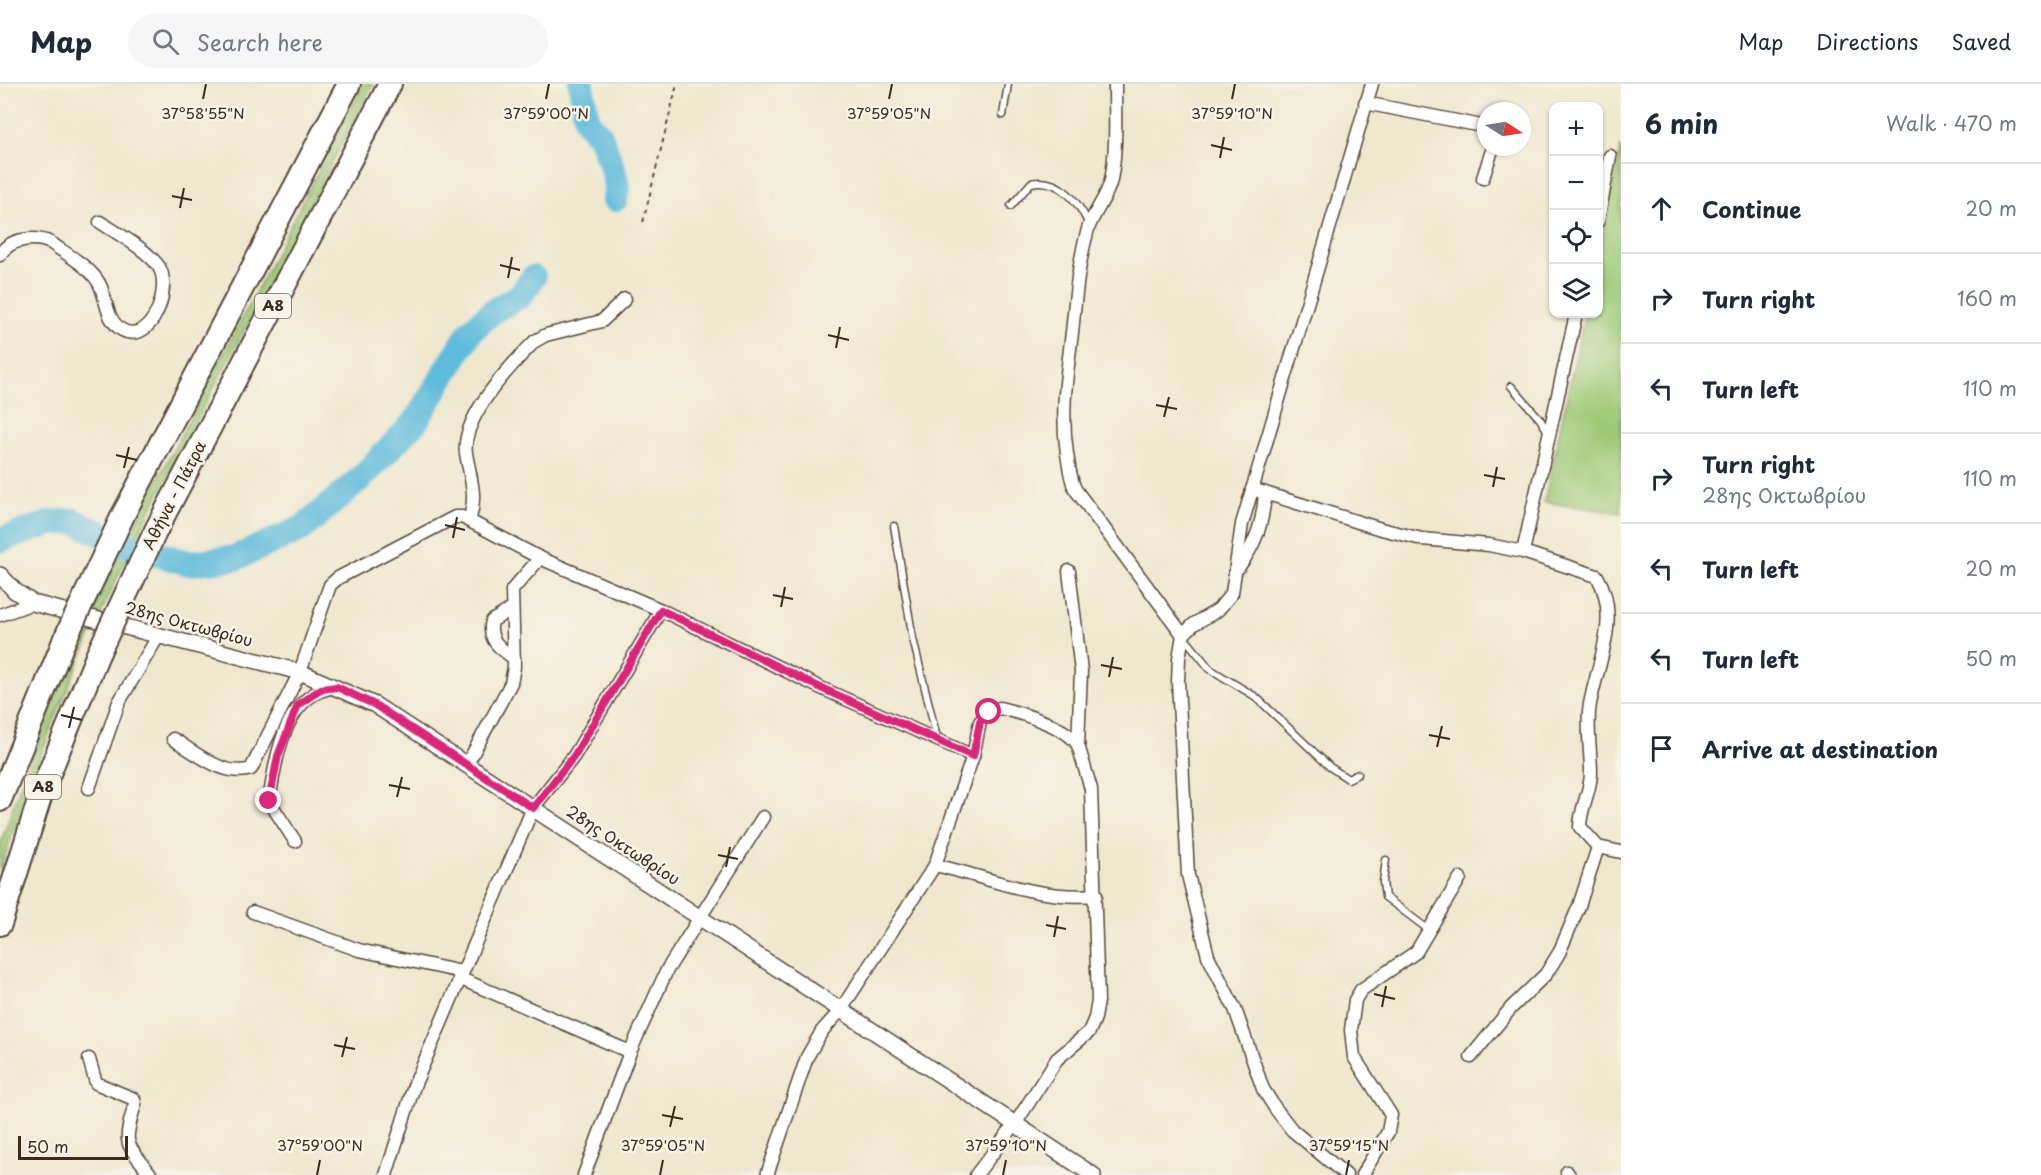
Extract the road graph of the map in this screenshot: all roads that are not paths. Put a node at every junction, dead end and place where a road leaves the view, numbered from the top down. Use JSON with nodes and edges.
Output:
{"nodes":[{"id":1,"x":348,"y":84,"type":"edge"},
{"id":2,"x":390,"y":84,"type":"edge"},
{"id":3,"x":1008,"y":84,"type":"edge"},
{"id":4,"x":1115,"y":84,"type":"edge"},
{"id":5,"x":1372,"y":84,"type":"edge"},
{"id":6,"x":1365,"y":103,"type":"junction"},
{"id":7,"x":1002,"y":115,"type":"dead end"},
{"id":8,"x":1477,"y":124,"type":"edge"},
{"id":9,"x":1490,"y":156,"type":"edge"},
{"id":10,"x":1610,"y":156,"type":"dead end"},
{"id":11,"x":1483,"y":178,"type":"dead end"},
{"id":12,"x":1011,"y":206,"type":"dead end"},
{"id":13,"x":1601,"y":210,"type":"edge"},
{"id":14,"x":100,"y":222,"type":"dead end"},
{"id":15,"x":1089,"y":226,"type":"junction"},
{"id":16,"x":0,"y":255,"type":"edge"},
{"id":17,"x":625,"y":299,"type":"dead end"},
{"id":18,"x":1575,"y":318,"type":"edge"},
{"id":19,"x":1511,"y":386,"type":"dead end"},
{"id":20,"x":1548,"y":433,"type":"junction"},
{"id":21,"x":1252,"y":489,"type":"junction"},
{"id":22,"x":1264,"y":493,"type":"junction"},
{"id":23,"x":469,"y":521,"type":"junction"},
{"id":24,"x":894,"y":526,"type":"dead end"},
{"id":25,"x":1523,"y":552,"type":"junction"},
{"id":26,"x":540,"y":558,"type":"junction"},
{"id":27,"x":1069,"y":572,"type":"dead end"},
{"id":28,"x":1236,"y":572,"type":"junction"},
{"id":29,"x":1,"y":577,"type":"edge"},
{"id":30,"x":33,"y":603,"type":"junction"},
{"id":31,"x":511,"y":609,"type":"junction"},
{"id":32,"x":661,"y":610,"type":"junction"},
{"id":33,"x":0,"y":615,"type":"edge"},
{"id":34,"x":159,"y":634,"type":"junction"},
{"id":35,"x":1183,"y":635,"type":"junction"},
{"id":36,"x":514,"y":658,"type":"junction"},
{"id":37,"x":300,"y":672,"type":"junction"},
{"id":38,"x":337,"y":687,"type":"junction"},
{"id":39,"x":172,"y":738,"type":"dead end"},
{"id":40,"x":937,"y":739,"type":"junction"},
{"id":41,"x":1078,"y":745,"type":"junction"},
{"id":42,"x":973,"y":756,"type":"junction"},
{"id":43,"x":466,"y":766,"type":"junction"},
{"id":44,"x":1358,"y":774,"type":"dead end"},
{"id":45,"x":89,"y":788,"type":"dead end"},
{"id":46,"x":0,"y":800,"type":"edge"},
{"id":47,"x":533,"y":808,"type":"junction"},
{"id":48,"x":763,"y":817,"type":"dead end"},
{"id":49,"x":296,"y":841,"type":"dead end"},
{"id":50,"x":1598,"y":847,"type":"junction"},
{"id":51,"x":1621,"y":852,"type":"edge"},
{"id":52,"x":1386,"y":860,"type":"dead end"},
{"id":53,"x":935,"y":865,"type":"junction"},
{"id":54,"x":1460,"y":878,"type":"dead end"},
{"id":55,"x":1096,"y":895,"type":"junction"},
{"id":56,"x":253,"y":912,"type":"dead end"},
{"id":57,"x":702,"y":917,"type":"junction"},
{"id":58,"x":0,"y":924,"type":"edge"},
{"id":59,"x":1430,"y":930,"type":"junction"},
{"id":60,"x":461,"y":975,"type":"junction"},
{"id":61,"x":840,"y":1011,"type":"junction"},
{"id":62,"x":630,"y":1052,"type":"junction"},
{"id":63,"x":1471,"y":1057,"type":"dead end"},
{"id":64,"x":89,"y":1059,"type":"dead end"},
{"id":65,"x":1015,"y":1124,"type":"junction"},
{"id":66,"x":151,"y":1175,"type":"edge"},
{"id":67,"x":386,"y":1175,"type":"edge"},
{"id":68,"x":584,"y":1175,"type":"edge"},
{"id":69,"x":767,"y":1175,"type":"edge"},
{"id":70,"x":976,"y":1175,"type":"edge"},
{"id":71,"x":1093,"y":1175,"type":"edge"},
{"id":72,"x":1346,"y":1175,"type":"edge"},
{"id":73,"x":1362,"y":1175,"type":"edge"}],
"edges":[{"from":1,"to":46,"type":"highway","number":"Α8","bridge":true},
{"from":2,"to":58,"type":"highway","name":"Αθήνα - Πάτρα","number":"Α8","bridge":true},
{"from":3,"to":7,"type":"lane"},
{"from":4,"to":15,"type":"street"},
{"from":5,"to":6,"type":"street"},
{"from":6,"to":8,"type":"street"},
{"from":6,"to":21,"type":"street"},
{"from":9,"to":11,"type":"street"},
{"from":10,"to":13,"type":"street"},
{"from":12,"to":15,"type":"lane"},
{"from":14,"to":16,"type":"street"},
{"from":15,"to":35,"type":"street"},
{"from":17,"to":23,"type":"street"},
{"from":18,"to":20,"type":"street"},
{"from":19,"to":20,"type":"lane"},
{"from":20,"to":25,"type":"street"},
{"from":21,"to":22,"type":"street"},
{"from":21,"to":28,"type":"street"},
{"from":22,"to":25,"type":"street"},
{"from":22,"to":28,"type":"street"},
{"from":23,"to":26,"type":"street"},
{"from":23,"to":37,"type":"street"},
{"from":24,"to":40,"type":"lane"},
{"from":25,"to":50,"type":"street"},
{"from":26,"to":31,"type":"street"},
{"from":26,"to":32,"type":"street"},
{"from":27,"to":41,"type":"street"},
{"from":28,"to":35,"type":"street"},
{"from":29,"to":30,"type":"street","name":"28ης Οκτωβρίου"},
{"from":30,"to":33,"type":"street"},
{"from":30,"to":34,"type":"street","name":"28ης Οκτωβρίου"},
{"from":31,"to":36,"type":"street"},
{"from":31,"to":36,"type":"street"},
{"from":32,"to":40,"type":"street"},
{"from":32,"to":47,"type":"street"},
{"from":34,"to":37,"type":"street","name":"28ης Οκτωβρίου"},
{"from":34,"to":45,"type":"street"},
{"from":35,"to":44,"type":"lane"},
{"from":35,"to":72,"type":"street"},
{"from":36,"to":43,"type":"street"},
{"from":37,"to":38,"type":"street","name":"28ης Οκτωβρίου"},
{"from":37,"to":39,"type":"street"},
{"from":38,"to":43,"type":"street","name":"28ης Οκτωβρίου"},
{"from":38,"to":49,"type":"street"},
{"from":40,"to":42,"type":"street"},
{"from":41,"to":42,"type":"street"},
{"from":41,"to":55,"type":"street"},
{"from":42,"to":53,"type":"street"},
{"from":43,"to":47,"type":"street","name":"28ης Οκτωβρίου"},
{"from":47,"to":57,"type":"street","name":"28ης Οκτωβρίου"},
{"from":47,"to":60,"type":"street"},
{"from":48,"to":57,"type":"street"},
{"from":50,"to":51,"type":"street"},
{"from":50,"to":63,"type":"street"},
{"from":52,"to":59,"type":"lane"},
{"from":53,"to":55,"type":"street"},
{"from":53,"to":61,"type":"street"},
{"from":54,"to":59,"type":"street"},
{"from":55,"to":65,"type":"street"},
{"from":56,"to":60,"type":"street"},
{"from":57,"to":61,"type":"street","name":"28ης Οκτωβρίου"},
{"from":57,"to":62,"type":"street"},
{"from":59,"to":73,"type":"street"},
{"from":60,"to":62,"type":"street"},
{"from":60,"to":67,"type":"street"},
{"from":61,"to":65,"type":"street","name":"28ης Οκτωβρίου"},
{"from":61,"to":69,"type":"street"},
{"from":62,"to":68,"type":"street"},
{"from":64,"to":66,"type":"street"},
{"from":65,"to":70,"type":"street"},
{"from":65,"to":71,"type":"street","name":"28ης Οκτωβρίου"}]}
